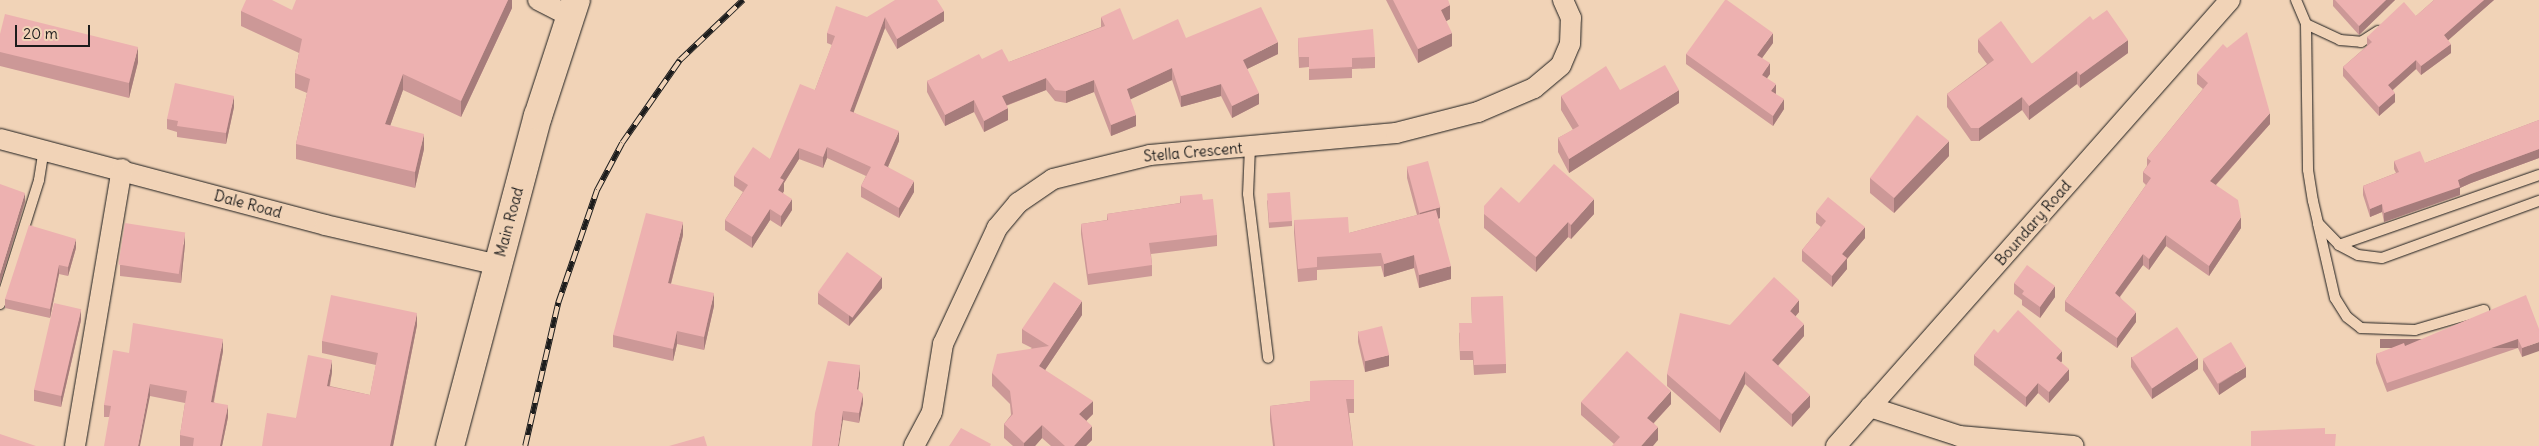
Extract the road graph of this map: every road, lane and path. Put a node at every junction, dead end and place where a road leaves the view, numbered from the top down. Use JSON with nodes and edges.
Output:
{"nodes":[{"id":1,"x":538,"y":0,"type":"edge"},
{"id":2,"x":1563,"y":0,"type":"edge"},
{"id":3,"x":2230,"y":0,"type":"edge"},
{"id":4,"x":2296,"y":0,"type":"edge"},
{"id":5,"x":573,"y":8,"type":"edge"},
{"id":6,"x":2388,"y":19,"type":"edge"},
{"id":7,"x":2306,"y":24,"type":"junction"},
{"id":8,"x":0,"y":140,"type":"edge"},
{"id":9,"x":1250,"y":147,"type":"junction"},
{"id":10,"x":44,"y":150,"type":"junction"},
{"id":11,"x":122,"y":169,"type":"junction"},
{"id":12,"x":2539,"y":175,"type":"edge"},
{"id":13,"x":2539,"y":201,"type":"edge"},
{"id":14,"x":2318,"y":223,"type":"junction"},
{"id":15,"x":2339,"y":245,"type":"junction"},
{"id":16,"x":498,"y":265,"type":"junction"},
{"id":17,"x":0,"y":304,"type":"edge"},
{"id":18,"x":2484,"y":310,"type":"edge"},
{"id":19,"x":1268,"y":358,"type":"dead end"},
{"id":20,"x":1870,"y":407,"type":"junction"},
{"id":21,"x":75,"y":446,"type":"edge"},
{"id":22,"x":450,"y":446,"type":"edge"},
{"id":23,"x":914,"y":446,"type":"edge"},
{"id":24,"x":1836,"y":446,"type":"edge"},
{"id":25,"x":2074,"y":446,"type":"edge"}],
"edges":[{"from":1,"to":5,"type":"street"},
{"from":2,"to":9,"type":"street","name":"Stella Crescent"},
{"from":3,"to":20,"type":"street","name":"Boundary Road"},
{"from":4,"to":7,"type":"lane"},
{"from":5,"to":16,"type":"main road","name":"Main Road"},
{"from":6,"to":7,"type":"lane"},
{"from":7,"to":14,"type":"lane"},
{"from":8,"to":10,"type":"street","name":"Dale Road"},
{"from":9,"to":19,"type":"lane"},
{"from":9,"to":23,"type":"street","name":"Stella Crescent"},
{"from":10,"to":11,"type":"street","name":"Dale Road"},
{"from":10,"to":17,"type":"lane"},
{"from":11,"to":16,"type":"street","name":"Dale Road"},
{"from":11,"to":21,"type":"street"},
{"from":12,"to":15,"type":"lane"},
{"from":13,"to":15,"type":"lane"},
{"from":14,"to":15,"type":"lane"},
{"from":14,"to":18,"type":"lane"},
{"from":16,"to":22,"type":"main road","name":"Main Road"},
{"from":20,"to":24,"type":"street","name":"Boundary Road"},
{"from":20,"to":25,"type":"street"}]}
